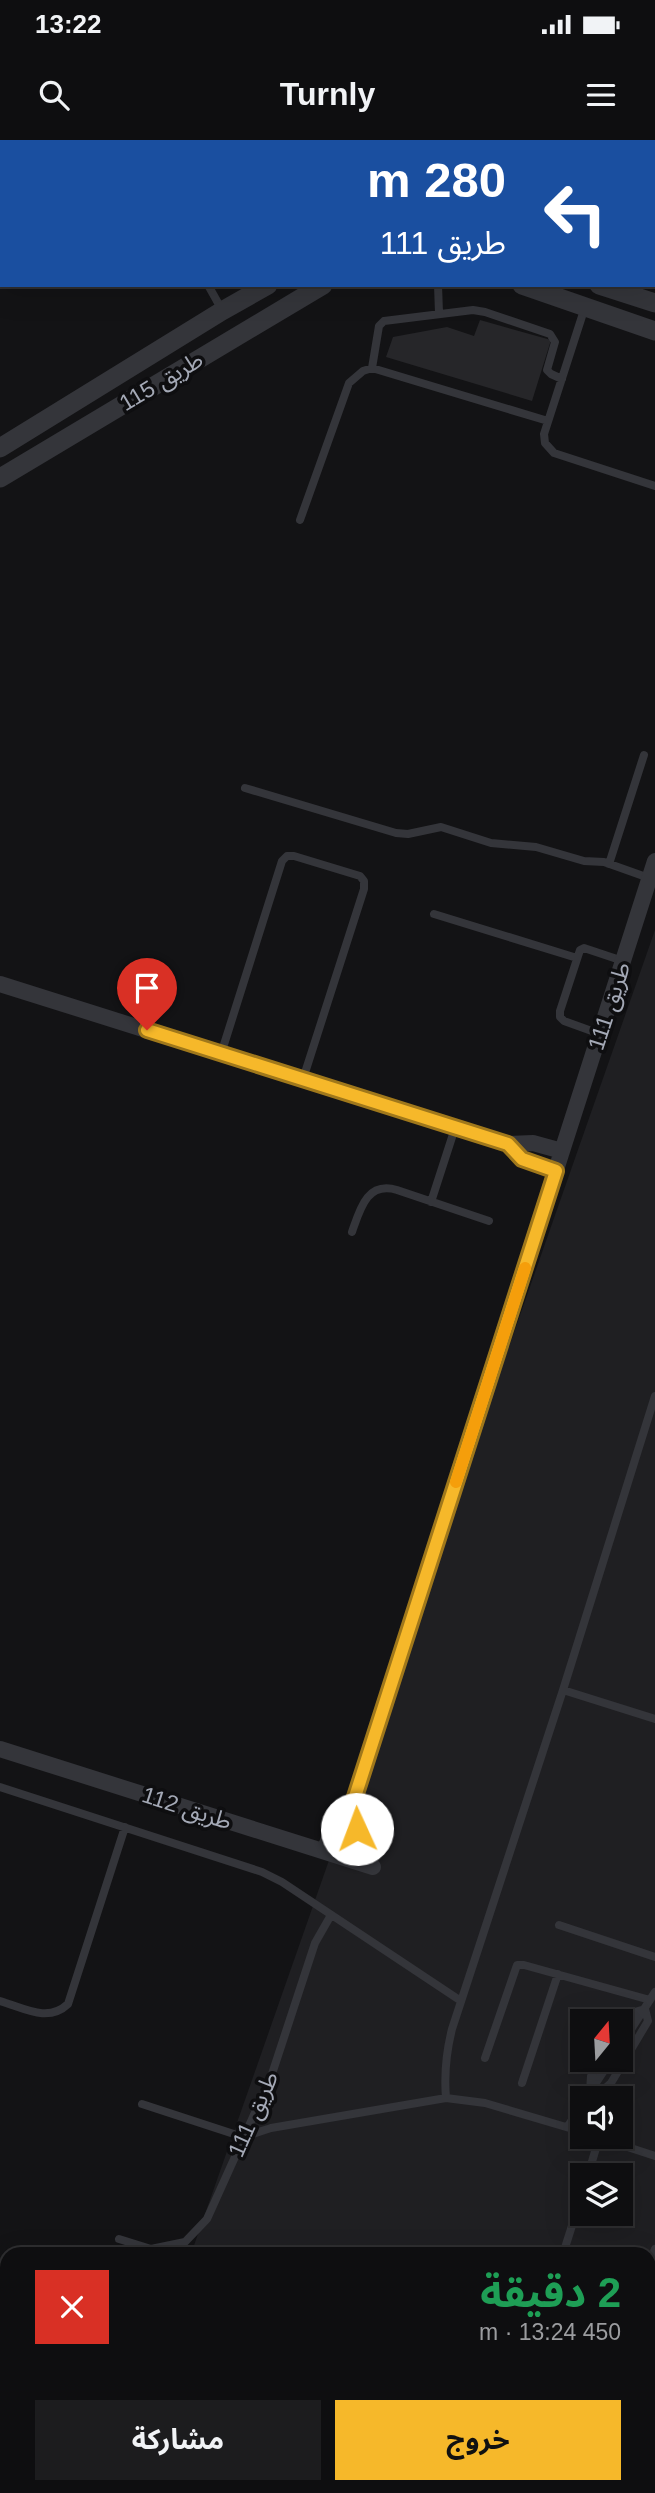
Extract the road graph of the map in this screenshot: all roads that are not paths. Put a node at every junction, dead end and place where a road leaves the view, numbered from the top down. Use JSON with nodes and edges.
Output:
{"nodes":[{"id":1,"x":209,"y":287,"type":"edge"},
{"id":2,"x":320,"y":287,"type":"edge"},
{"id":3,"x":438,"y":287,"type":"edge"},
{"id":4,"x":528,"y":287,"type":"edge"},
{"id":5,"x":605,"y":287,"type":"edge"},
{"id":6,"x":245,"y":291,"type":"edge"},
{"id":7,"x":655,"y":303,"type":"edge"},
{"id":8,"x":585,"y":307,"type":"junction"},
{"id":9,"x":222,"y":311,"type":"junction"},
{"id":10,"x":439,"y":313,"type":"junction"},
{"id":11,"x":655,"y":331,"type":"edge"},
{"id":12,"x":372,"y":368,"type":"junction"},
{"id":13,"x":562,"y":379,"type":"junction"},
{"id":14,"x":548,"y":421,"type":"junction"},
{"id":15,"x":0,"y":448,"type":"edge"},
{"id":16,"x":0,"y":478,"type":"edge"},
{"id":17,"x":655,"y":486,"type":"edge"},
{"id":18,"x":300,"y":520,"type":"dead end"},
{"id":19,"x":644,"y":755,"type":"dead end"},
{"id":20,"x":246,"y":788,"type":"dead end"},
{"id":21,"x":655,"y":860,"type":"edge"},
{"id":22,"x":609,"y":864,"type":"junction"},
{"id":23,"x":649,"y":878,"type":"junction"},
{"id":24,"x":434,"y":914,"type":"dead end"},
{"id":25,"x":578,"y":958,"type":"junction"},
{"id":26,"x":623,"y":961,"type":"junction"},
{"id":27,"x":0,"y":984,"type":"edge"},
{"id":28,"x":600,"y":1034,"type":"junction"},
{"id":29,"x":221,"y":1054,"type":"junction"},
{"id":30,"x":303,"y":1079,"type":"junction"},
{"id":31,"x":455,"y":1128,"type":"junction"},
{"id":32,"x":508,"y":1144,"type":"junction"},
{"id":33,"x":562,"y":1152,"type":"junction"},
{"id":34,"x":556,"y":1171,"type":"junction"},
{"id":35,"x":431,"y":1202,"type":"junction"},
{"id":36,"x":489,"y":1222,"type":"dead end"},
{"id":37,"x":352,"y":1232,"type":"dead end"},
{"id":38,"x":655,"y":1396,"type":"edge"},
{"id":39,"x":563,"y":1689,"type":"junction"},
{"id":40,"x":655,"y":1719,"type":"edge"},
{"id":41,"x":0,"y":1749,"type":"edge"},
{"id":42,"x":0,"y":1787,"type":"edge"},
{"id":43,"x":353,"y":1803,"type":"junction"},
{"id":44,"x":125,"y":1827,"type":"junction"},
{"id":45,"x":324,"y":1851,"type":"junction"},
{"id":46,"x":349,"y":1859,"type":"junction"},
{"id":47,"x":373,"y":1867,"type":"dead end"},
{"id":48,"x":331,"y":1915,"type":"junction"},
{"id":49,"x":559,"y":1925,"type":"dead end"},
{"id":50,"x":655,"y":1957,"type":"edge"},
{"id":51,"x":558,"y":1974,"type":"junction"},
{"id":52,"x":653,"y":1996,"type":"edge"},
{"id":53,"x":0,"y":2001,"type":"edge"},
{"id":54,"x":461,"y":2001,"type":"junction"},
{"id":55,"x":645,"y":2009,"type":"junction"},
{"id":56,"x":634,"y":2012,"type":"edge"},
{"id":57,"x":634,"y":2026,"type":"edge"},
{"id":58,"x":485,"y":2058,"type":"dead end"},
{"id":59,"x":522,"y":2083,"type":"dead end"},
{"id":60,"x":608,"y":2086,"type":"edge"},
{"id":61,"x":446,"y":2098,"type":"junction"},
{"id":62,"x":142,"y":2104,"type":"dead end"},
{"id":63,"x":570,"y":2123,"type":"edge"},
{"id":64,"x":568,"y":2126,"type":"joint"},
{"id":65,"x":243,"y":2137,"type":"junction"},
{"id":66,"x":633,"y":2149,"type":"edge"},
{"id":67,"x":655,"y":2156,"type":"edge"},
{"id":68,"x":572,"y":2226,"type":"edge"},
{"id":69,"x":119,"y":2239,"type":"dead end"},
{"id":70,"x":145,"y":2247,"type":"edge"},
{"id":71,"x":161,"y":2247,"type":"edge"},
{"id":72,"x":565,"y":2247,"type":"edge"}],
"edges":[{"from":1,"to":9,"type":"lane"},
{"from":2,"to":16,"type":"street","name":"طريق 115"},
{"from":3,"to":10,"type":"lane"},
{"from":4,"to":8,"type":"street"},
{"from":5,"to":7,"type":"street"},
{"from":6,"to":9,"type":"street","name":"طريق 115"},
{"from":8,"to":11,"type":"street"},
{"from":8,"to":13,"type":"lane"},
{"from":9,"to":15,"type":"street","name":"طريق 115"},
{"from":10,"to":12,"type":"lane"},
{"from":10,"to":13,"type":"lane"},
{"from":12,"to":14,"type":"lane"},
{"from":12,"to":18,"type":"lane"},
{"from":13,"to":14,"type":"lane"},
{"from":14,"to":17,"type":"lane"},
{"from":19,"to":22,"type":"lane"},
{"from":20,"to":22,"type":"lane"},
{"from":21,"to":23,"type":"street","name":"طريق 111"},
{"from":22,"to":23,"type":"lane"},
{"from":23,"to":26,"type":"street","name":"طريق 111"},
{"from":24,"to":25,"type":"lane"},
{"from":25,"to":26,"type":"lane"},
{"from":25,"to":28,"type":"lane"},
{"from":26,"to":28,"type":"street","name":"طريق 111"},
{"from":27,"to":29,"type":"street"},
{"from":28,"to":33,"type":"street","name":"طريق 111"},
{"from":29,"to":30,"type":"street"},
{"from":29,"to":30,"type":"lane"},
{"from":30,"to":31,"type":"street"},
{"from":31,"to":32,"type":"street"},
{"from":31,"to":35,"type":"lane"},
{"from":32,"to":33,"type":"street"},
{"from":32,"to":34,"type":"street"},
{"from":33,"to":34,"type":"street","name":"طريق 111"},
{"from":34,"to":43,"type":"street","name":"طريق 111"},
{"from":35,"to":36,"type":"lane"},
{"from":35,"to":37,"type":"lane"},
{"from":38,"to":39,"type":"lane"},
{"from":39,"to":40,"type":"lane"},
{"from":39,"to":54,"type":"lane"},
{"from":41,"to":45,"type":"street","name":"طريق 112"},
{"from":42,"to":44,"type":"lane"},
{"from":43,"to":45,"type":"street","name":"طريق 111"},
{"from":43,"to":46,"type":"street","name":"طريق 111"},
{"from":44,"to":48,"type":"lane"},
{"from":44,"to":53,"type":"lane"},
{"from":45,"to":46,"type":"street","name":"طريق 112"},
{"from":46,"to":47,"type":"street","name":"طريق 112"},
{"from":48,"to":54,"type":"lane"},
{"from":48,"to":65,"type":"lane","name":"طريق 111"},
{"from":49,"to":50,"type":"lane"},
{"from":51,"to":52,"type":"lane"},
{"from":51,"to":58,"type":"lane"},
{"from":51,"to":59,"type":"lane"},
{"from":52,"to":55,"type":"lane"},
{"from":54,"to":61,"type":"lane"},
{"from":55,"to":56,"type":"lane"},
{"from":55,"to":57,"type":"lane"},
{"from":55,"to":60,"type":"lane"},
{"from":61,"to":64,"type":"lane"},
{"from":61,"to":65,"type":"lane"},
{"from":62,"to":65,"type":"lane"},
{"from":63,"to":64,"type":"lane"},
{"from":65,"to":71,"type":"lane","name":"طريق 111"},
{"from":66,"to":67,"type":"lane"},
{"from":68,"to":72,"type":"lane"},
{"from":69,"to":70,"type":"lane","name":"طريق 111"}]}
